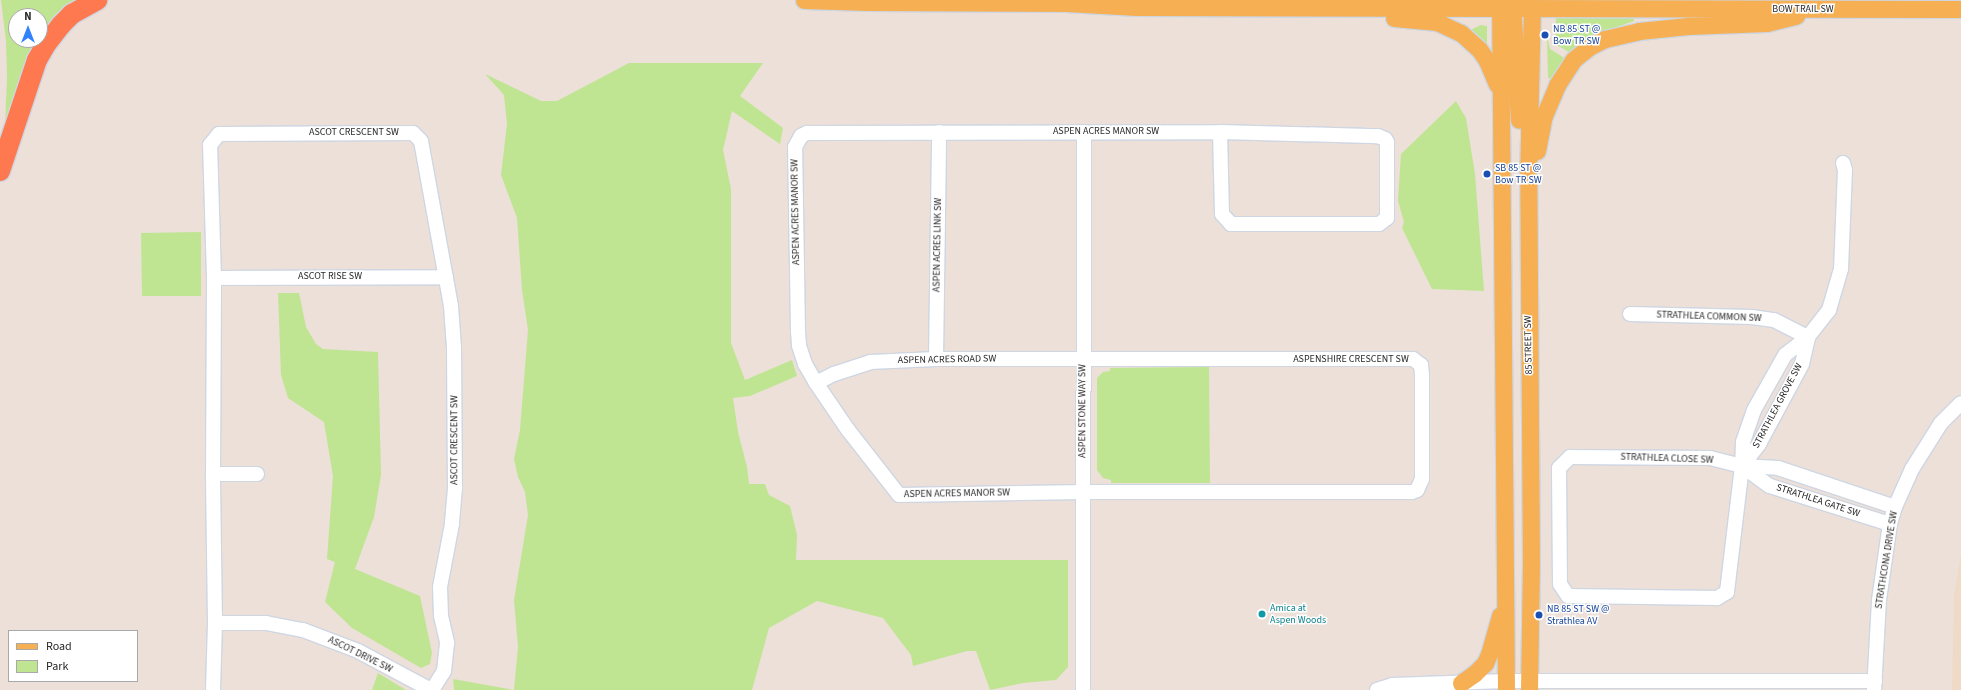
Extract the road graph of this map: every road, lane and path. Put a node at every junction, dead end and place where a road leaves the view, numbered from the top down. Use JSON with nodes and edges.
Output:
{"nodes":[{"id":1,"x":97,"y":0,"type":"edge"},
{"id":2,"x":804,"y":0,"type":"edge"},
{"id":3,"x":1515,"y":3,"type":"edge"},
{"id":4,"x":1135,"y":4,"type":"edge"},
{"id":5,"x":1961,"y":9,"type":"edge"},
{"id":6,"x":1822,"y":10,"type":"junction"},
{"id":7,"x":1501,"y":96,"type":"junction"},
{"id":8,"x":939,"y":132,"type":"junction"},
{"id":9,"x":1084,"y":132,"type":"junction"},
{"id":10,"x":1220,"y":132,"type":"junction"},
{"id":11,"x":1843,"y":163,"type":"dead end"},
{"id":12,"x":0,"y":171,"type":"edge"},
{"id":13,"x":1528,"y":181,"type":"junction"},
{"id":14,"x":446,"y":276,"type":"junction"},
{"id":15,"x":214,"y":278,"type":"junction"},
{"id":16,"x":1528,"y":288,"type":"junction"},
{"id":17,"x":1630,"y":314,"type":"dead end"},
{"id":18,"x":1808,"y":337,"type":"junction"},
{"id":19,"x":936,"y":359,"type":"junction"},
{"id":20,"x":1082,"y":360,"type":"junction"},
{"id":21,"x":816,"y":383,"type":"junction"},
{"id":22,"x":1961,"y":403,"type":"edge"},
{"id":23,"x":1742,"y":466,"type":"junction"},
{"id":24,"x":213,"y":474,"type":"junction"},
{"id":25,"x":257,"y":474,"type":"dead end"},
{"id":26,"x":1083,"y":492,"type":"junction"},
{"id":27,"x":1895,"y":507,"type":"junction"},
{"id":28,"x":1890,"y":524,"type":"junction"},
{"id":29,"x":1505,"y":603,"type":"junction"},
{"id":30,"x":215,"y":623,"type":"junction"},
{"id":31,"x":1461,"y":683,"type":"junction"},
{"id":32,"x":1506,"y":685,"type":"edge"},
{"id":33,"x":1529,"y":685,"type":"edge"},
{"id":34,"x":1875,"y":685,"type":"edge"},
{"id":35,"x":213,"y":690,"type":"edge"},
{"id":36,"x":432,"y":690,"type":"edge"},
{"id":37,"x":1083,"y":690,"type":"edge"},
{"id":38,"x":1377,"y":690,"type":"edge"}],
"edges":[{"from":1,"to":12,"type":"highway"},
{"from":2,"to":4,"type":"main road","name":"BOW TRAIL SW"},
{"from":3,"to":4,"type":"main road","name":"BOW TRAIL SW"},
{"from":3,"to":6,"type":"main road","name":"BOW TRAIL SW"},
{"from":3,"to":7,"type":"main road"},
{"from":3,"to":13,"type":"main road","name":"85 STREET SW"},
{"from":3,"to":16,"type":"main road"},
{"from":4,"to":7,"type":"main road"},
{"from":5,"to":6,"type":"main road","name":"BOW TRAIL SW"},
{"from":6,"to":13,"type":"main road"},
{"from":7,"to":29,"type":"main road"},
{"from":8,"to":9,"type":"street","name":"ASPEN ACRES MANOR SW"},
{"from":8,"to":19,"type":"street","name":"ASPEN ACRES LINK SW"},
{"from":8,"to":21,"type":"street","name":"ASPEN ACRES MANOR SW"},
{"from":9,"to":10,"type":"street","name":"ASPEN ACRES MANOR SW"},
{"from":9,"to":20,"type":"street","name":"ASPEN STONE WAY SW"},
{"from":10,"to":10,"type":"street","name":"ASPEN ACRES MANOR SW"},
{"from":11,"to":18,"type":"street","name":"STRATHLEA GROVE SW"},
{"from":13,"to":16,"type":"main road","name":"85 STREET SW"},
{"from":14,"to":15,"type":"street","name":"ASCOT RISE SW"},
{"from":14,"to":15,"type":"street","name":"ASCOT CRESCENT SW"},
{"from":14,"to":36,"type":"street","name":"ASCOT CRESCENT SW"},
{"from":15,"to":24,"type":"street","name":"ASCOT CRESCENT SW"},
{"from":16,"to":33,"type":"main road","name":"85 STREET SW"},
{"from":17,"to":18,"type":"street","name":"STRATHLEA COMMON SW"},
{"from":18,"to":23,"type":"street","name":"STRATHLEA GROVE SW"},
{"from":18,"to":23,"type":"street","name":"STRATHLEA GROVE SW"},
{"from":19,"to":20,"type":"street","name":"ASPEN ACRES ROAD SW"},
{"from":19,"to":21,"type":"street","name":"ASPEN ACRES ROAD SW"},
{"from":20,"to":26,"type":"street","name":"ASPEN STONE WAY SW"},
{"from":20,"to":26,"type":"street","name":"ASPENSHIRE CRESCENT SW"},
{"from":21,"to":26,"type":"street","name":"ASPEN ACRES MANOR SW"},
{"from":22,"to":27,"type":"street","name":"STRATHCONA DRIVE SW"},
{"from":23,"to":23,"type":"street","name":"STRATHLEA CLOSE SW"},
{"from":23,"to":27,"type":"street","name":"STRATHLEA GATE SW"},
{"from":23,"to":28,"type":"street","name":"STRATHLEA GATE SW"},
{"from":24,"to":25,"type":"street"},
{"from":24,"to":30,"type":"street","name":"ASCOT CRESCENT SW"},
{"from":26,"to":37,"type":"street","name":"ASPEN STONE WAY SW"},
{"from":27,"to":28,"type":"street","name":"STRATHCONA DRIVE SW"},
{"from":28,"to":34,"type":"street","name":"STRATHCONA DRIVE SW"},
{"from":29,"to":31,"type":"main road"},
{"from":29,"to":32,"type":"main road"},
{"from":30,"to":35,"type":"street","name":"ASCOT CRESCENT SW"},
{"from":30,"to":36,"type":"street","name":"ASCOT DRIVE SW"},
{"from":31,"to":32,"type":"street"},
{"from":31,"to":38,"type":"street"},
{"from":32,"to":33,"type":"street"},
{"from":33,"to":34,"type":"street"}]}
